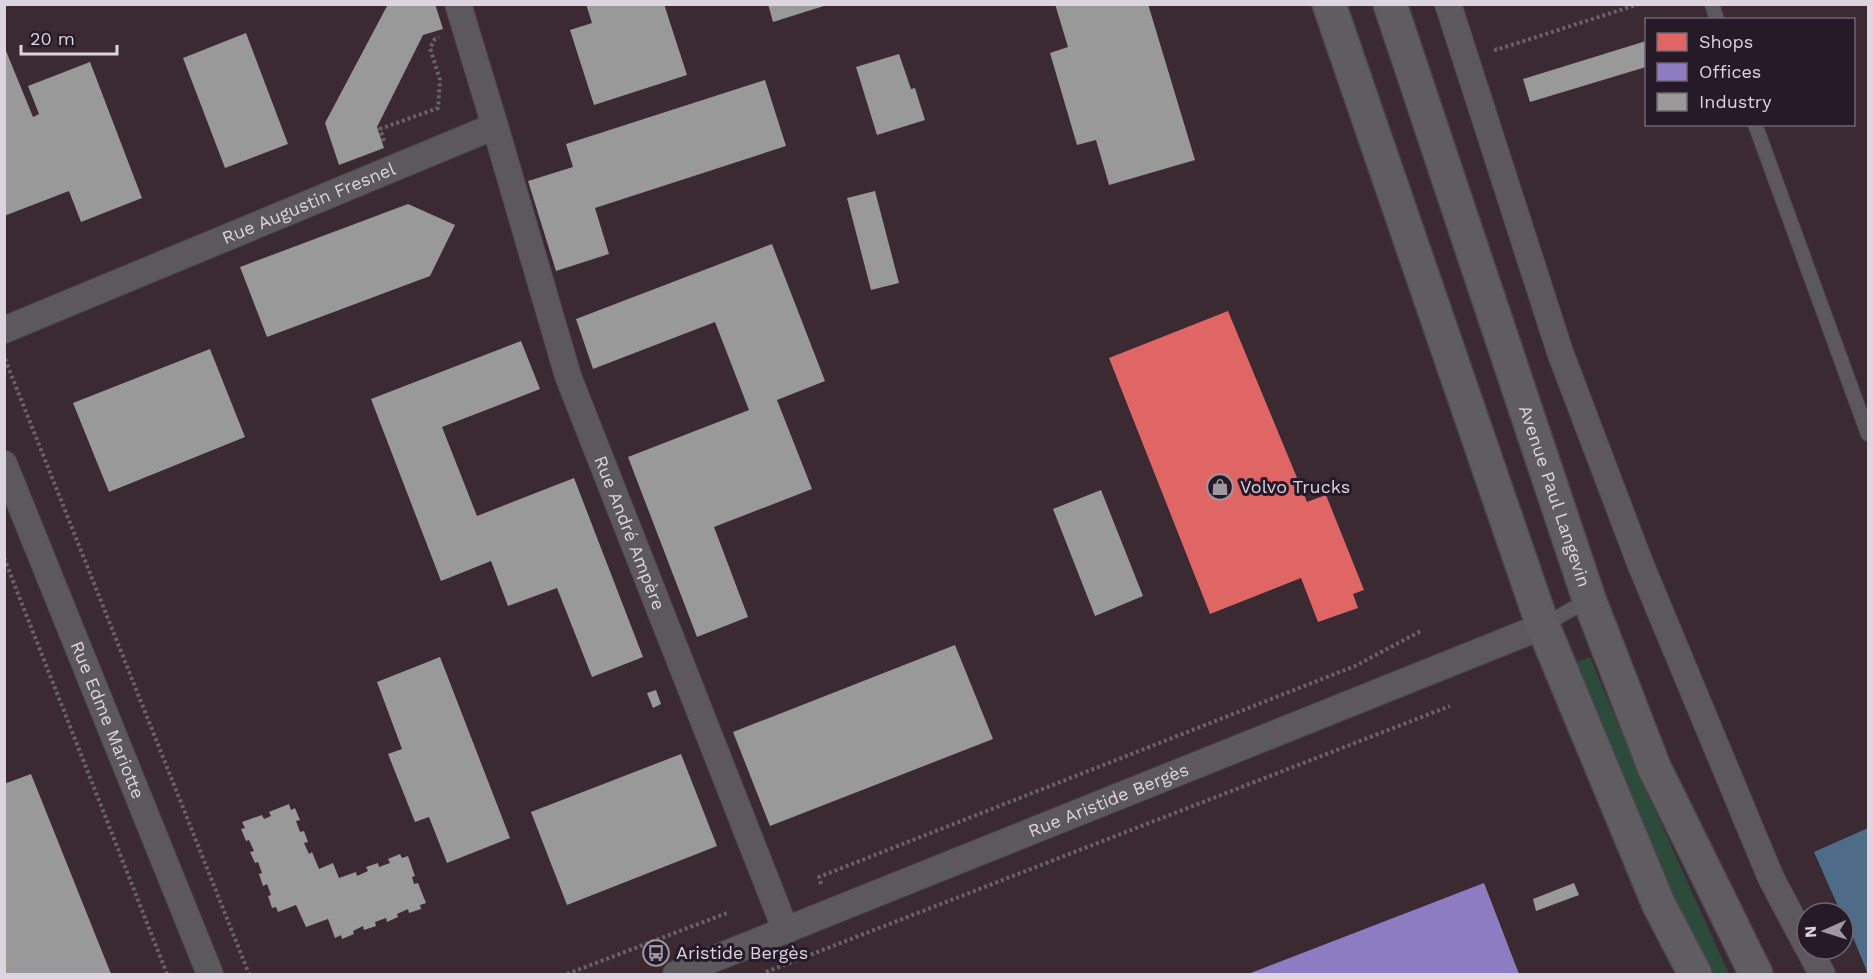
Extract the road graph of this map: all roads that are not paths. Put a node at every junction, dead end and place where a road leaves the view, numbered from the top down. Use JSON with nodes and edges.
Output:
{"nodes":[{"id":1,"x":1329,"y":4,"type":"edge"},
{"id":2,"x":1390,"y":4,"type":"edge"},
{"id":3,"x":1448,"y":4,"type":"edge"},
{"id":4,"x":462,"y":16,"type":"edge"},
{"id":5,"x":495,"y":126,"type":"junction"},
{"id":6,"x":1756,"y":126,"type":"edge"},
{"id":7,"x":4,"y":330,"type":"edge"},
{"id":8,"x":1869,"y":434,"type":"edge"},
{"id":9,"x":4,"y":464,"type":"edge"},
{"id":10,"x":1589,"y":599,"type":"junction"},
{"id":11,"x":1543,"y":626,"type":"junction"},
{"id":12,"x":1795,"y":923,"type":"edge"},
{"id":13,"x":786,"y":931,"type":"junction"},
{"id":14,"x":1815,"y":961,"type":"edge"},
{"id":15,"x":210,"y":975,"type":"edge"},
{"id":16,"x":676,"y":975,"type":"edge"},
{"id":17,"x":1695,"y":975,"type":"edge"},
{"id":18,"x":1756,"y":975,"type":"edge"},
{"id":19,"x":1822,"y":975,"type":"edge"}],
"edges":[{"from":1,"to":11,"type":"main road"},
{"from":2,"to":10,"type":"main road","name":"Avenue Paul Langevin"},
{"from":3,"to":12,"type":"street"},
{"from":4,"to":5,"type":"street"},
{"from":5,"to":7,"type":"street","name":"Rue Augustin Fresnel"},
{"from":5,"to":13,"type":"street","name":"Rue André Ampère"},
{"from":6,"to":8,"type":"lane"},
{"from":9,"to":15,"type":"street","name":"Rue Edme Mariotte"},
{"from":10,"to":11,"type":"lane"},
{"from":10,"to":18,"type":"main road","name":"Avenue Paul Langevin"},
{"from":11,"to":13,"type":"street","name":"Rue Aristide Bergès"},
{"from":11,"to":17,"type":"main road"},
{"from":13,"to":16,"type":"street","name":"Rue Aristide Bergès"},
{"from":14,"to":19,"type":"street"}]}
